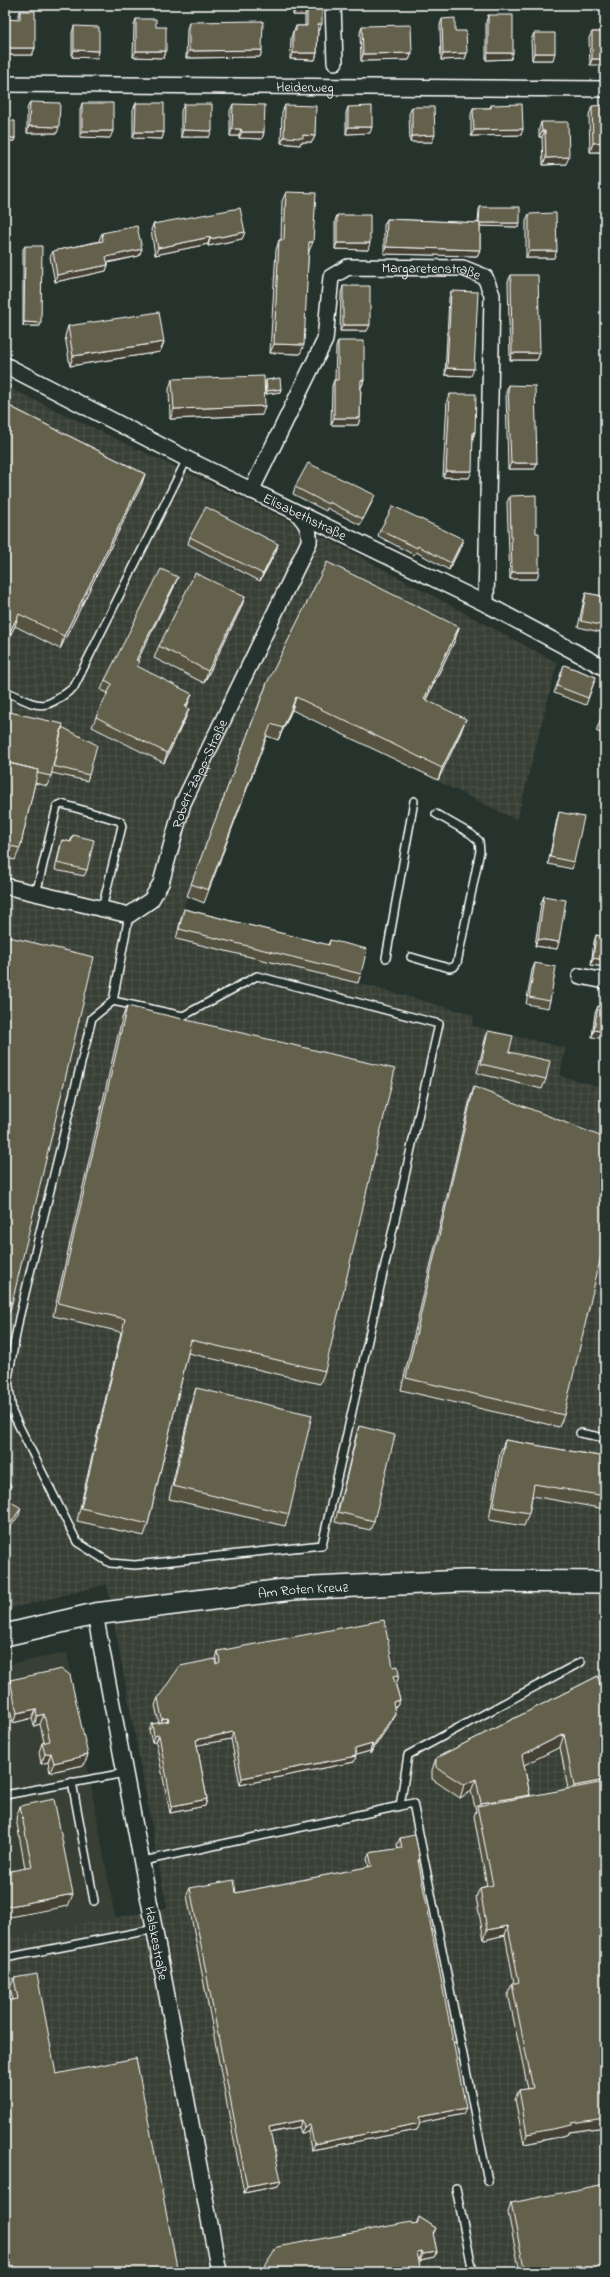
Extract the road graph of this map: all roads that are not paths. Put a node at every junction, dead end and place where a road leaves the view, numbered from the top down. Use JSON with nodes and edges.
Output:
{"nodes":[{"id":1,"x":333,"y":5,"type":"edge"},
{"id":2,"x":335,"y":62,"type":"dead end"},
{"id":3,"x":5,"y":84,"type":"edge"},
{"id":4,"x":605,"y":89,"type":"edge"},
{"id":5,"x":5,"y":365,"type":"edge"},
{"id":6,"x":187,"y":459,"type":"junction"},
{"id":7,"x":251,"y":491,"type":"junction"},
{"id":8,"x":297,"y":514,"type":"junction"},
{"id":9,"x":486,"y":604,"type":"junction"},
{"id":10,"x":605,"y":668,"type":"edge"},
{"id":11,"x":5,"y":691,"type":"edge"},
{"id":12,"x":414,"y":801,"type":"dead end"},
{"id":13,"x":436,"y":814,"type":"dead end"},
{"id":14,"x":5,"y":886,"type":"edge"},
{"id":15,"x":36,"y":894,"type":"junction"},
{"id":16,"x":102,"y":909,"type":"junction"},
{"id":17,"x":129,"y":915,"type":"junction"},
{"id":18,"x":411,"y":957,"type":"dead end"},
{"id":19,"x":386,"y":958,"type":"dead end"},
{"id":20,"x":580,"y":976,"type":"dead end"},
{"id":21,"x":605,"y":981,"type":"edge"},
{"id":22,"x":113,"y":1001,"type":"junction"},
{"id":23,"x":580,"y":1433,"type":"dead end"},
{"id":24,"x":605,"y":1438,"type":"edge"},
{"id":25,"x":605,"y":1582,"type":"edge"},
{"id":26,"x":95,"y":1614,"type":"junction"},
{"id":27,"x":5,"y":1635,"type":"edge"},
{"id":28,"x":581,"y":1662,"type":"dead end"},
{"id":29,"x":125,"y":1773,"type":"junction"},
{"id":30,"x":72,"y":1782,"type":"junction"},
{"id":31,"x":5,"y":1794,"type":"edge"},
{"id":32,"x":400,"y":1806,"type":"junction"},
{"id":33,"x":143,"y":1860,"type":"junction"},
{"id":34,"x":94,"y":1901,"type":"dead end"},
{"id":35,"x":155,"y":1929,"type":"junction"},
{"id":36,"x":5,"y":1958,"type":"edge"},
{"id":37,"x":488,"y":2182,"type":"dead end"},
{"id":38,"x":456,"y":2188,"type":"dead end"},
{"id":39,"x":219,"y":2272,"type":"edge"},
{"id":40,"x":473,"y":2272,"type":"edge"}],
"edges":[{"from":1,"to":2,"type":"street"},
{"from":3,"to":4,"type":"street","name":"Heiderweg"},
{"from":5,"to":6,"type":"street","name":"Elisabethstraße"},
{"from":6,"to":7,"type":"street","name":"Elisabethstraße"},
{"from":6,"to":11,"type":"lane"},
{"from":7,"to":8,"type":"street","name":"Elisabethstraße"},
{"from":7,"to":9,"type":"street","name":"Margaretenstraße"},
{"from":8,"to":9,"type":"street","name":"Elisabethstraße"},
{"from":8,"to":17,"type":"street","name":"Robert-Zapp-Straße"},
{"from":9,"to":10,"type":"street","name":"Elisabethstraße"},
{"from":12,"to":19,"type":"lane"},
{"from":13,"to":18,"type":"lane"},
{"from":14,"to":15,"type":"street"},
{"from":15,"to":16,"type":"street"},
{"from":15,"to":16,"type":"lane"},
{"from":16,"to":17,"type":"street"},
{"from":17,"to":22,"type":"lane"},
{"from":20,"to":21,"type":"street"},
{"from":22,"to":22,"type":"lane"},
{"from":23,"to":24,"type":"lane"},
{"from":25,"to":26,"type":"street","name":"Am Roten Kreuz"},
{"from":26,"to":27,"type":"street","name":"Am Roten Kreuz"},
{"from":26,"to":29,"type":"street","name":"Halskestraße"},
{"from":28,"to":32,"type":"lane"},
{"from":29,"to":30,"type":"lane"},
{"from":29,"to":33,"type":"street","name":"Halskestraße"},
{"from":30,"to":31,"type":"lane"},
{"from":30,"to":34,"type":"lane"},
{"from":32,"to":33,"type":"lane"},
{"from":32,"to":37,"type":"lane"},
{"from":33,"to":35,"type":"street","name":"Halskestraße"},
{"from":35,"to":36,"type":"lane"},
{"from":35,"to":39,"type":"street","name":"Halskestraße"},
{"from":38,"to":40,"type":"lane"}]}
